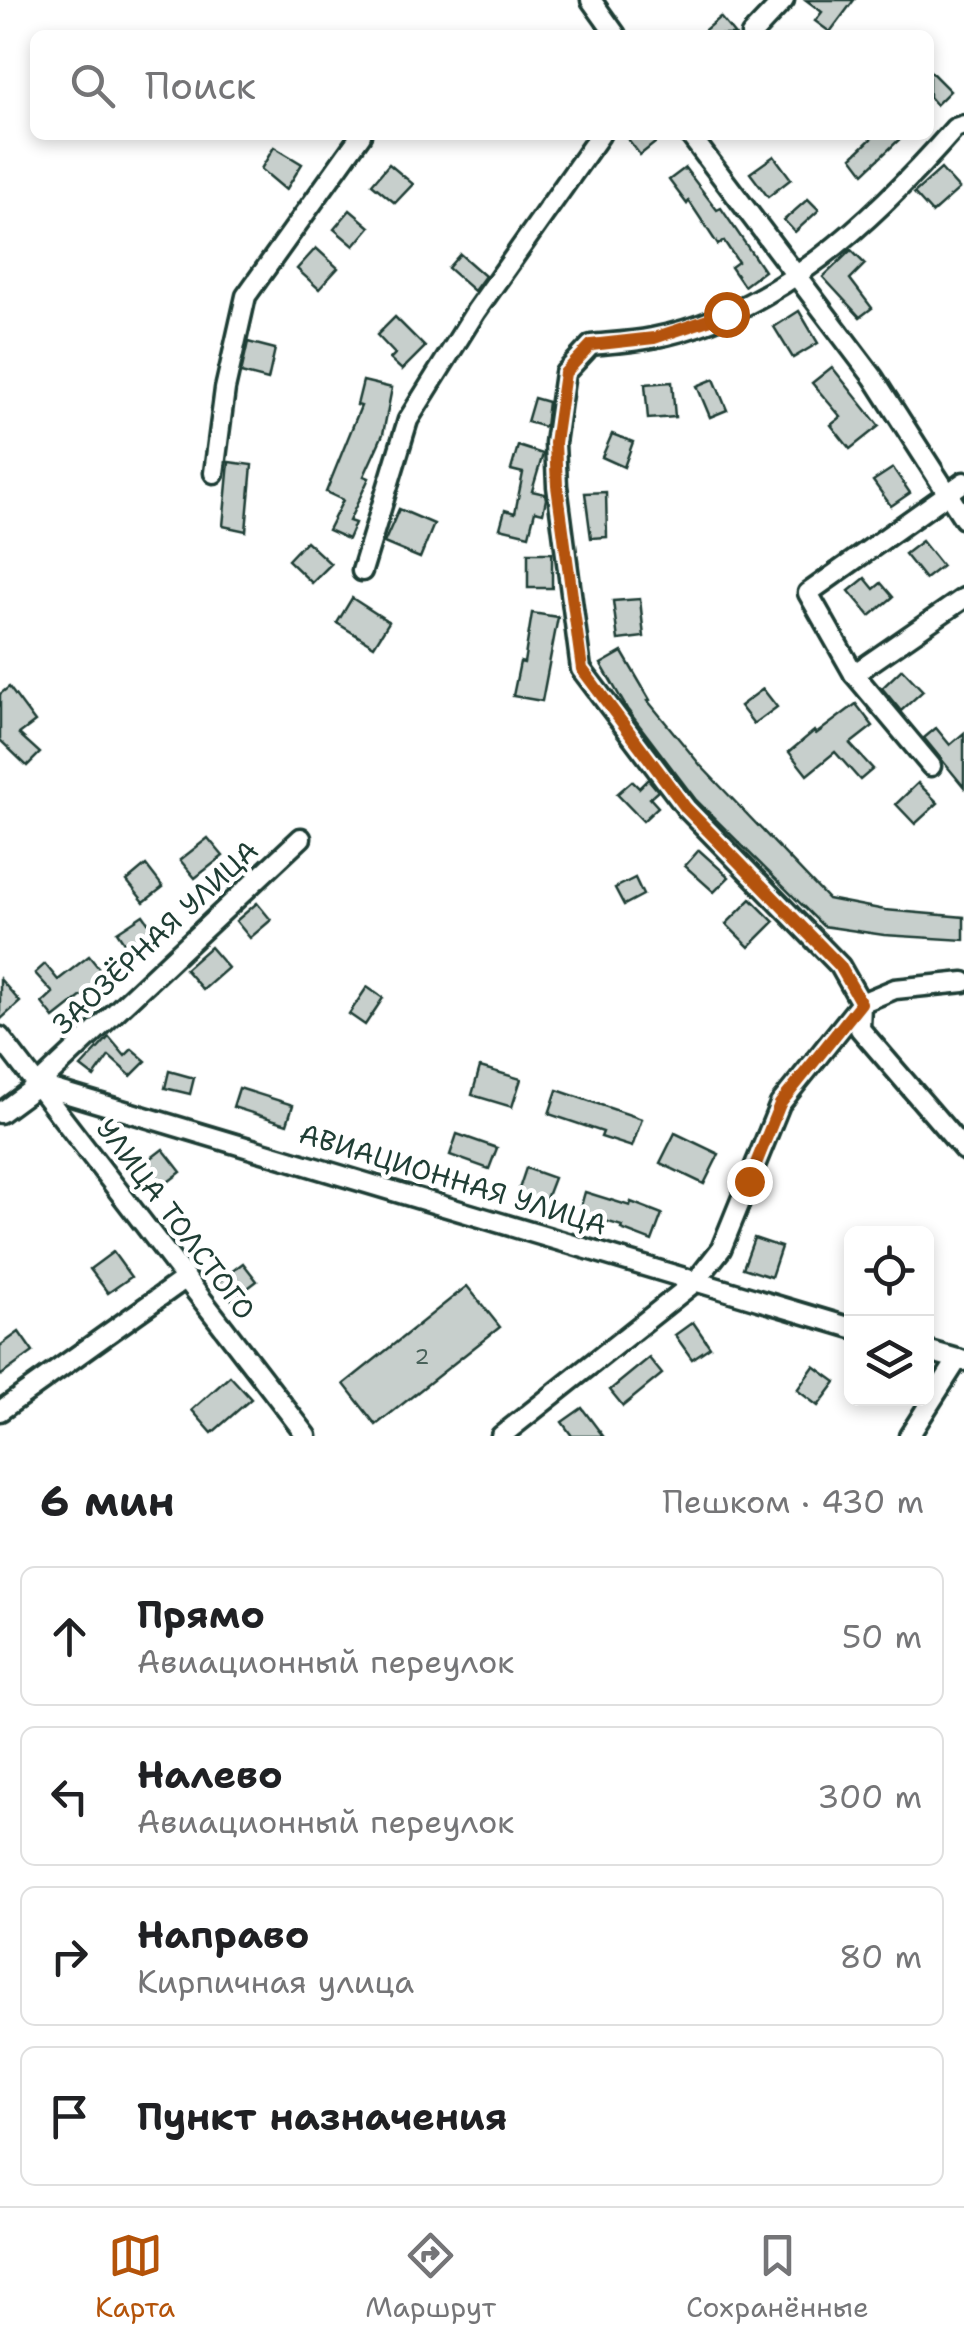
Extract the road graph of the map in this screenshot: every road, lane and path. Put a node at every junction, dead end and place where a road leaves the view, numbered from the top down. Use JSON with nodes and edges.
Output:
{"nodes":[{"id":1,"x":591,"y":0,"type":"edge"},
{"id":2,"x":784,"y":0,"type":"edge"},
{"id":3,"x":612,"y":30,"type":"edge"},
{"id":4,"x":755,"y":30,"type":"edge"},
{"id":5,"x":964,"y":125,"type":"edge"},
{"id":6,"x":357,"y":140,"type":"edge"},
{"id":7,"x":595,"y":140,"type":"edge"},
{"id":8,"x":694,"y":140,"type":"edge"},
{"id":9,"x":798,"y":275,"type":"junction"},
{"id":10,"x":214,"y":473,"type":"dead end"},
{"id":11,"x":964,"y":482,"type":"edge"},
{"id":12,"x":948,"y":496,"type":"junction"},
{"id":13,"x":964,"y":520,"type":"edge"},
{"id":14,"x":362,"y":571,"type":"dead end"},
{"id":15,"x":964,"y":598,"type":"edge"},
{"id":16,"x":854,"y":674,"type":"junction"},
{"id":17,"x":931,"y":766,"type":"dead end"},
{"id":18,"x":301,"y":838,"type":"dead end"},
{"id":19,"x":964,"y":982,"type":"edge"},
{"id":20,"x":861,"y":1003,"type":"junction"},
{"id":21,"x":0,"y":1037,"type":"edge"},
{"id":22,"x":38,"y":1085,"type":"junction"},
{"id":23,"x":0,"y":1113,"type":"edge"},
{"id":24,"x":964,"y":1150,"type":"edge"},
{"id":25,"x":186,"y":1278,"type":"junction"},
{"id":26,"x":696,"y":1281,"type":"junction"},
{"id":27,"x":844,"y":1326,"type":"edge"},
{"id":28,"x":934,"y":1352,"type":"edge"},
{"id":29,"x":961,"y":1360,"type":"edge"},
{"id":30,"x":0,"y":1411,"type":"edge"},
{"id":31,"x":307,"y":1436,"type":"edge"},
{"id":32,"x":500,"y":1436,"type":"edge"},
{"id":33,"x":910,"y":1436,"type":"edge"}],
"edges":[{"from":1,"to":3,"type":"street"},
{"from":2,"to":4,"type":"street"},
{"from":5,"to":9,"type":"street"},
{"from":6,"to":10,"type":"street"},
{"from":7,"to":14,"type":"street"},
{"from":8,"to":9,"type":"street"},
{"from":9,"to":12,"type":"street"},
{"from":9,"to":20,"type":"street"},
{"from":11,"to":12,"type":"street"},
{"from":12,"to":13,"type":"street"},
{"from":12,"to":16,"type":"street"},
{"from":15,"to":16,"type":"street"},
{"from":16,"to":17,"type":"street"},
{"from":18,"to":22,"type":"street","name":"ЗАОЗЁРНАЯ УЛИЦА"},
{"from":19,"to":20,"type":"street"},
{"from":20,"to":24,"type":"street"},
{"from":20,"to":26,"type":"street"},
{"from":21,"to":22,"type":"street","name":"УЛИЦА ТОЛСТОГО"},
{"from":22,"to":23,"type":"street","name":"ЗАОЗЁРНАЯ УЛИЦА"},
{"from":22,"to":25,"type":"street","name":"УЛИЦА ТОЛСТОГО"},
{"from":22,"to":26,"type":"street","name":"АВИАЦИОННАЯ УЛИЦА"},
{"from":25,"to":30,"type":"street"},
{"from":25,"to":31,"type":"street","name":"УЛИЦА ТОЛСТОГО"},
{"from":26,"to":27,"type":"street","name":"АВИАЦИОННАЯ УЛИЦА"},
{"from":26,"to":32,"type":"street"},
{"from":28,"to":29,"type":"street"},
{"from":29,"to":33,"type":"street"}]}
